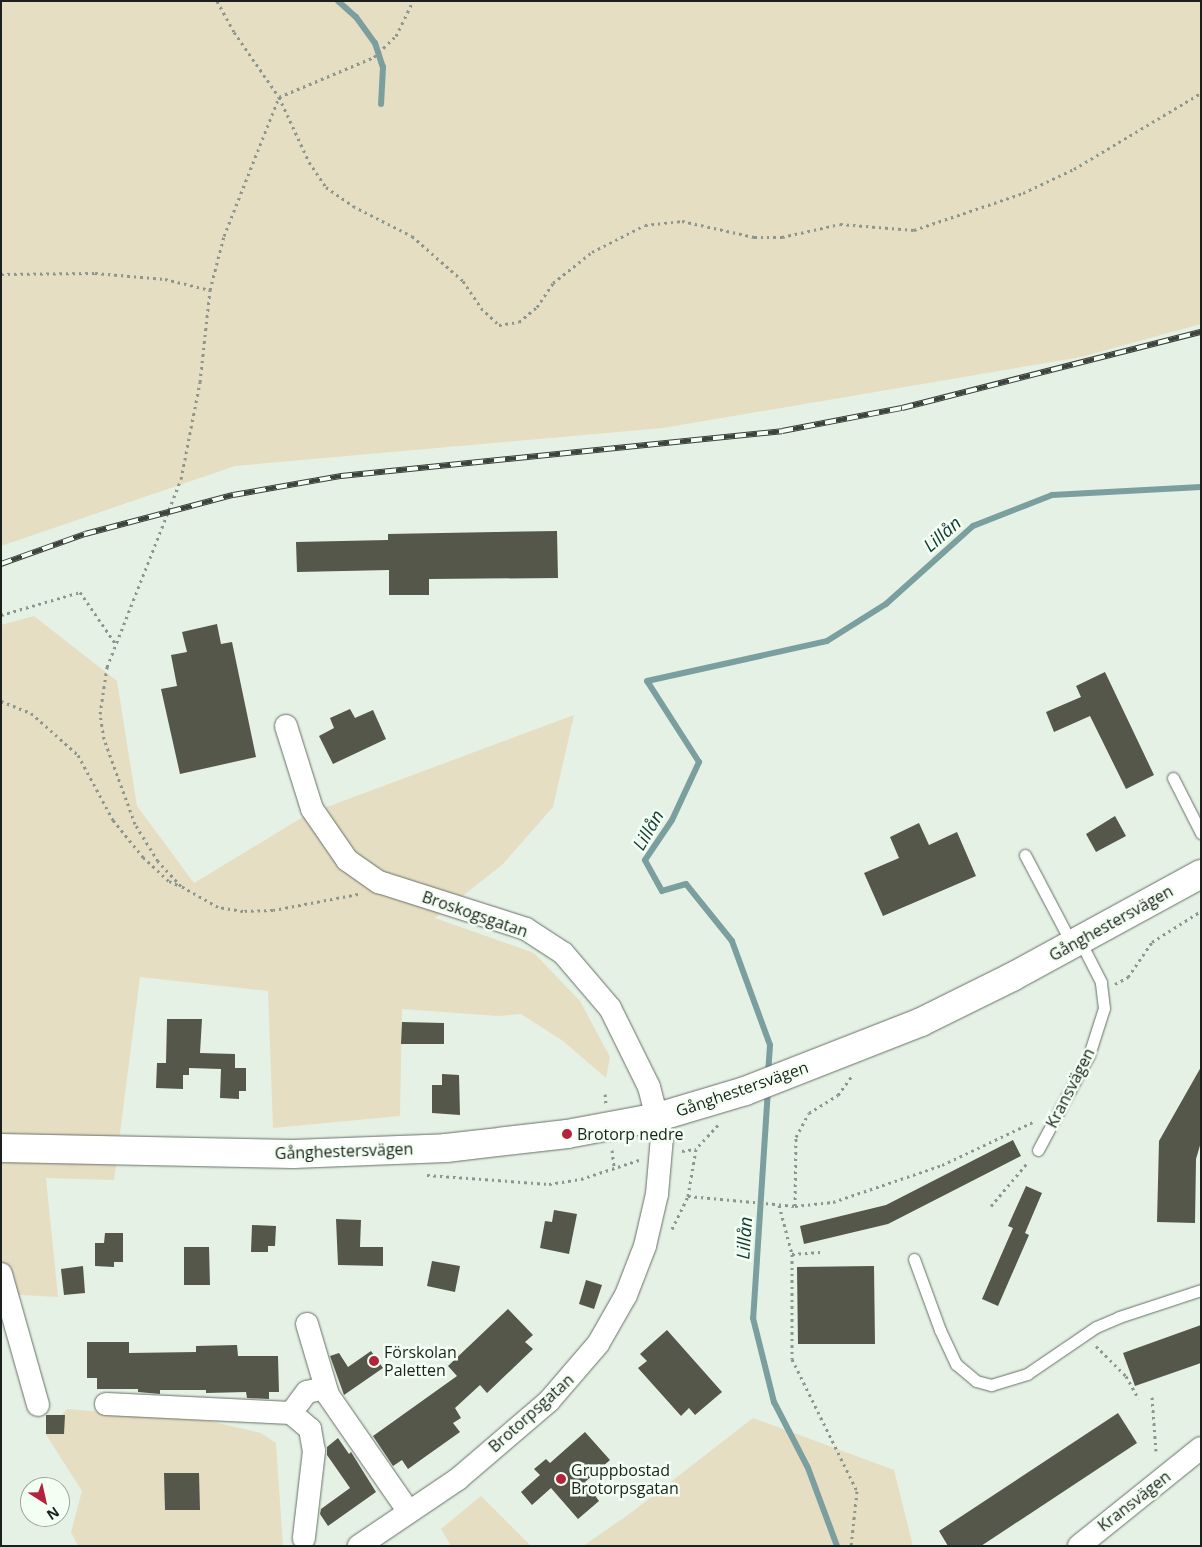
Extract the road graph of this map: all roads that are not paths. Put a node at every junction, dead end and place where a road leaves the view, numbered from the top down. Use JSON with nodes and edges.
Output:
{"nodes":[{"id":1,"x":286,"y":726,"type":"dead end"},
{"id":2,"x":1173,"y":778,"type":"dead end"},
{"id":3,"x":1201,"y":833,"type":"edge"},
{"id":4,"x":1025,"y":856,"type":"dead end"},
{"id":5,"x":1201,"y":874,"type":"edge"},
{"id":6,"x":1076,"y":943,"type":"junction"},
{"id":7,"x":658,"y":1117,"type":"junction"},
{"id":8,"x":1,"y":1148,"type":"edge"},
{"id":9,"x":1038,"y":1150,"type":"road end"},
{"id":10,"x":914,"y":1259,"type":"dead end"},
{"id":11,"x":1,"y":1274,"type":"edge"},
{"id":12,"x":1201,"y":1290,"type":"edge"},
{"id":13,"x":306,"y":1324,"type":"dead end"},
{"id":14,"x":325,"y":1388,"type":"junction"},
{"id":15,"x":106,"y":1404,"type":"dead end"},
{"id":16,"x":38,"y":1405,"type":"dead end"},
{"id":17,"x":291,"y":1412,"type":"junction"},
{"id":18,"x":1197,"y":1456,"type":"edge"},
{"id":19,"x":409,"y":1512,"type":"junction"},
{"id":20,"x":304,"y":1538,"type":"dead end"},
{"id":21,"x":359,"y":1546,"type":"edge"},
{"id":22,"x":1079,"y":1546,"type":"edge"}],
"edges":[{"from":1,"to":7,"type":"street","name":"Broskogsgatan"},
{"from":2,"to":3,"type":"lane"},
{"from":4,"to":6,"type":"lane","name":"Kransvägen"},
{"from":5,"to":6,"type":"street","name":"Gånghestersvägen"},
{"from":6,"to":7,"type":"street","name":"Gånghestersvägen"},
{"from":6,"to":9,"type":"lane","name":"Kransvägen"},
{"from":7,"to":8,"type":"street","name":"Gånghestersvägen"},
{"from":7,"to":19,"type":"street","name":"Brotorpsgatan"},
{"from":10,"to":12,"type":"lane"},
{"from":11,"to":16,"type":"street"},
{"from":13,"to":14,"type":"street"},
{"from":14,"to":17,"type":"street"},
{"from":14,"to":19,"type":"street"},
{"from":15,"to":17,"type":"street"},
{"from":17,"to":20,"type":"street"},
{"from":18,"to":22,"type":"street","name":"Kransvägen"},
{"from":19,"to":21,"type":"street","name":"Brotorpsgatan"}]}
